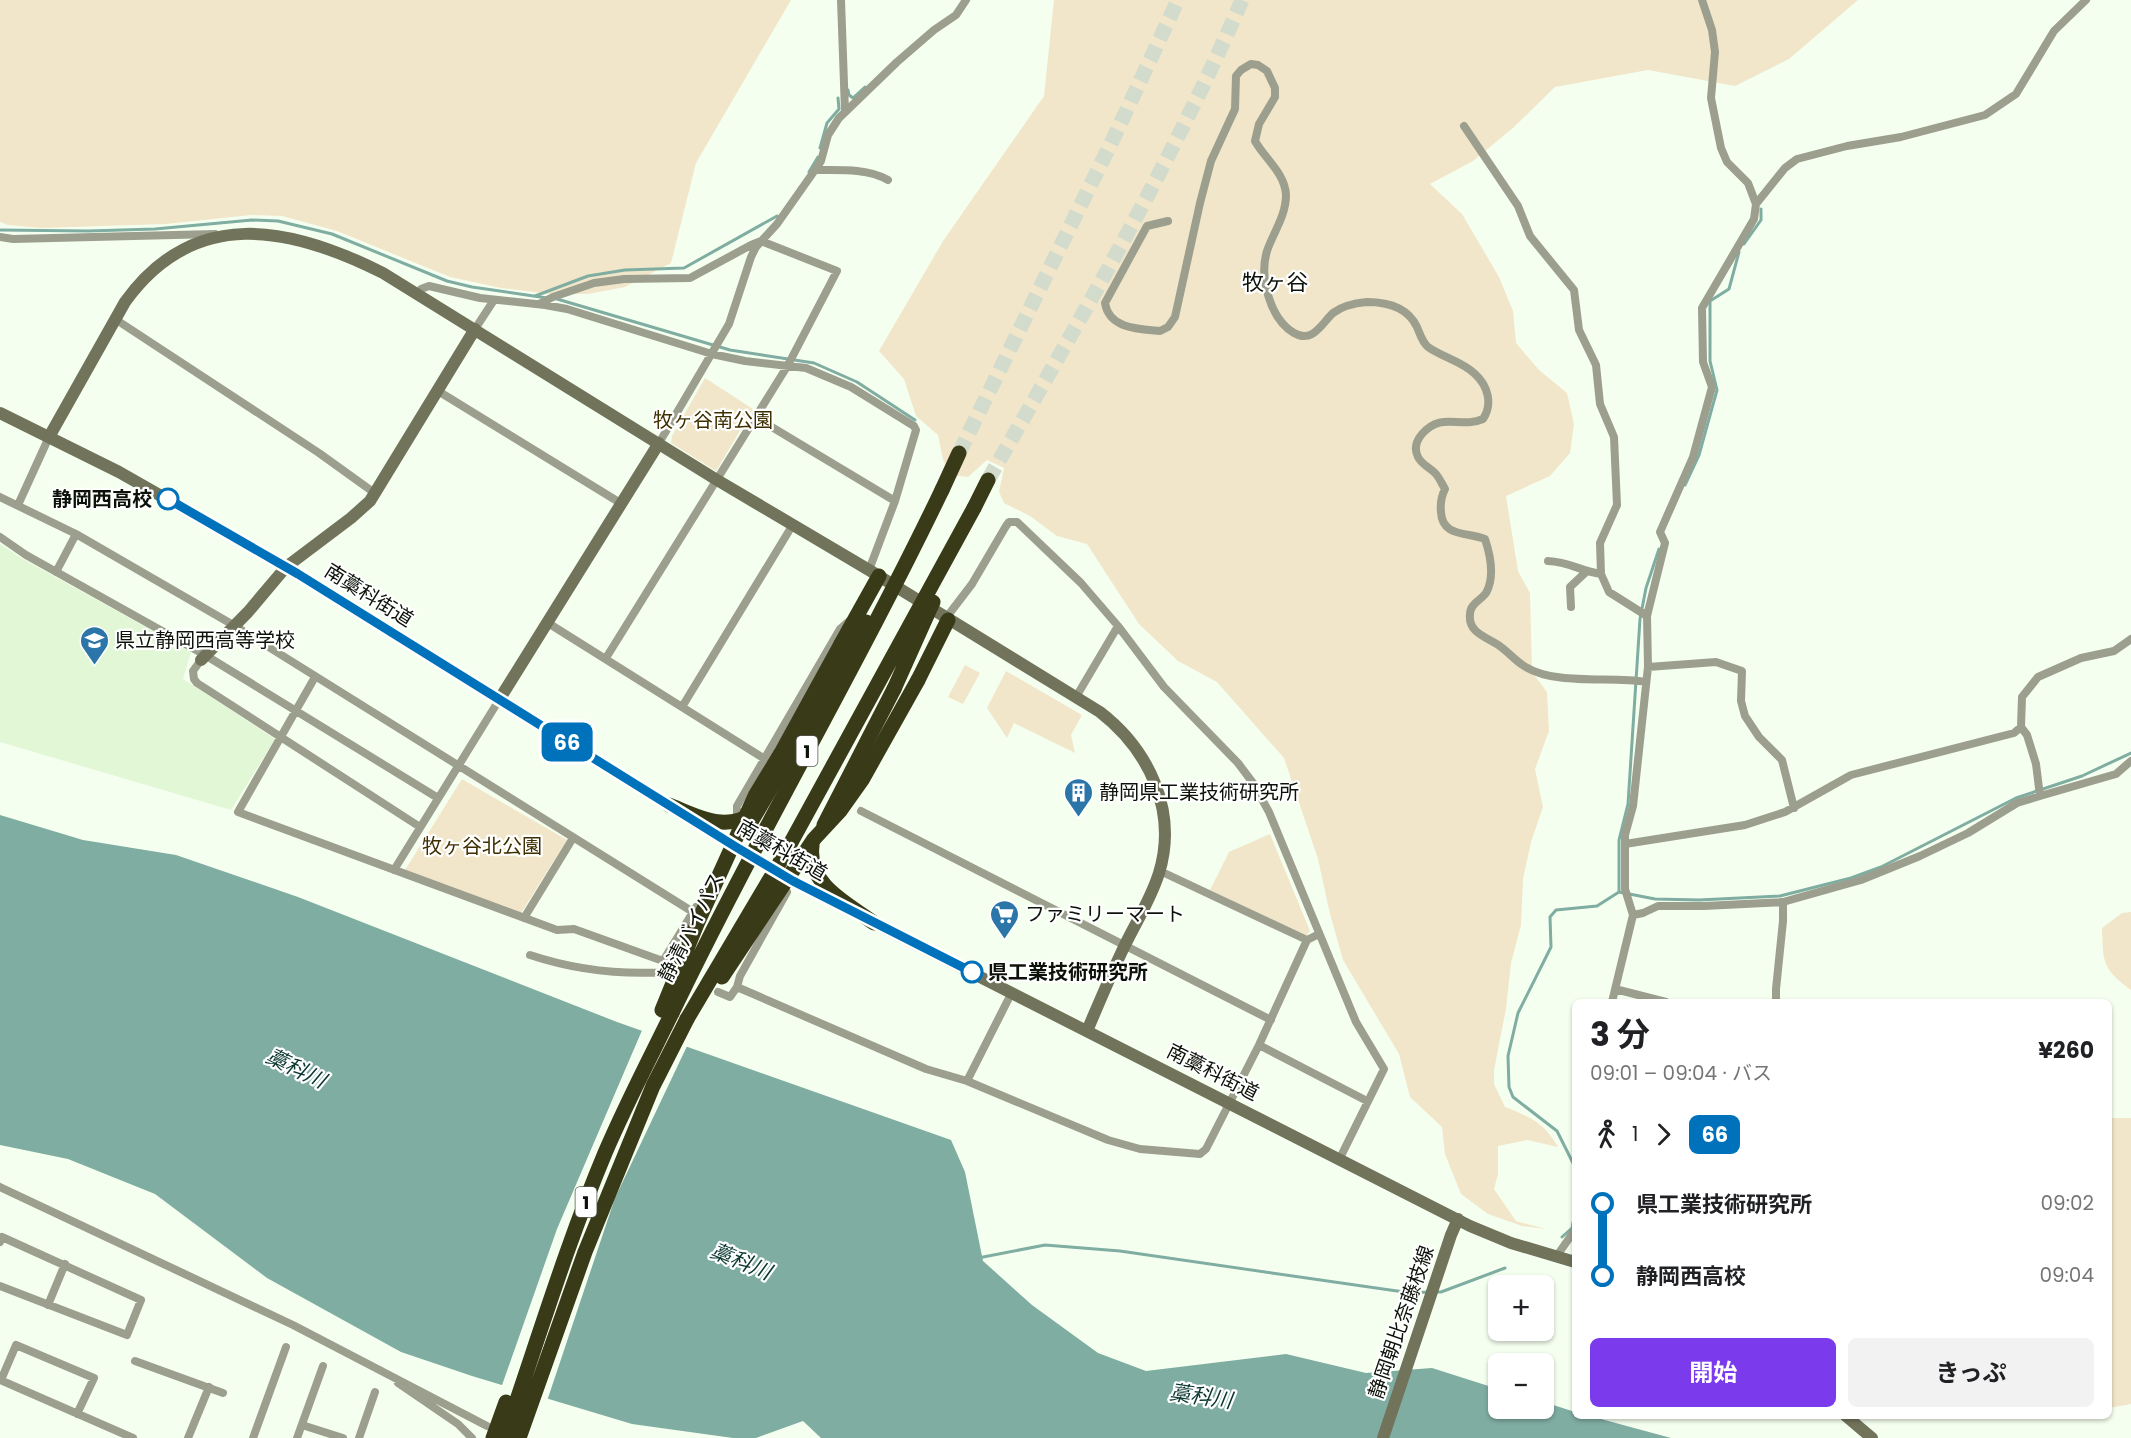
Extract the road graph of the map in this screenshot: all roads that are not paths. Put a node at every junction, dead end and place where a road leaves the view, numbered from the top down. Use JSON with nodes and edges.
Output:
{"nodes":[{"id":1,"x":841,"y":0,"type":"edge"},
{"id":2,"x":966,"y":0,"type":"edge"},
{"id":3,"x":1702,"y":0,"type":"edge"},
{"id":4,"x":2086,"y":0,"type":"edge"},
{"id":5,"x":845,"y":111,"type":"junction"},
{"id":6,"x":1464,"y":126,"type":"dead end"},
{"id":7,"x":815,"y":170,"type":"junction"},
{"id":8,"x":888,"y":180,"type":"dead end"},
{"id":9,"x":1756,"y":204,"type":"junction"},
{"id":10,"x":1168,"y":221,"type":"dead end"},
{"id":11,"x":255,"y":233,"type":"junction"},
{"id":12,"x":0,"y":237,"type":"edge"},
{"id":13,"x":761,"y":241,"type":"junction"},
{"id":14,"x":418,"y":294,"type":"junction"},
{"id":15,"x":494,"y":300,"type":"junction"},
{"id":16,"x":539,"y":304,"type":"junction"},
{"id":17,"x":115,"y":320,"type":"junction"},
{"id":18,"x":475,"y":329,"type":"junction"},
{"id":19,"x":712,"y":354,"type":"junction"},
{"id":20,"x":788,"y":365,"type":"junction"},
{"id":21,"x":438,"y":392,"type":"junction"},
{"id":22,"x":0,"y":412,"type":"edge"},
{"id":23,"x":755,"y":417,"type":"junction"},
{"id":24,"x":49,"y":436,"type":"junction"},
{"id":25,"x":659,"y":443,"type":"junction"},
{"id":26,"x":959,"y":453,"type":"tunnel mouth"},
{"id":27,"x":717,"y":480,"type":"junction"},
{"id":28,"x":988,"y":480,"type":"tunnel mouth"},
{"id":29,"x":942,"y":490,"type":"junction"},
{"id":30,"x":376,"y":494,"type":"junction"},
{"id":31,"x":0,"y":497,"type":"edge"},
{"id":32,"x":895,"y":501,"type":"junction"},
{"id":33,"x":622,"y":504,"type":"junction"},
{"id":34,"x":18,"y":505,"type":"junction"},
{"id":35,"x":974,"y":508,"type":"junction"},
{"id":36,"x":792,"y":526,"type":"junction"},
{"id":37,"x":76,"y":534,"type":"junction"},
{"id":38,"x":0,"y":537,"type":"edge"},
{"id":39,"x":1548,"y":561,"type":"dead end"},
{"id":40,"x":286,"y":567,"type":"junction"},
{"id":41,"x":56,"y":572,"type":"junction"},
{"id":42,"x":1586,"y":572,"type":"junction"},
{"id":43,"x":874,"y":573,"type":"junction"},
{"id":44,"x":1601,"y":574,"type":"junction"},
{"id":45,"x":1571,"y":607,"type":"dead end"},
{"id":46,"x":1647,"y":616,"type":"junction"},
{"id":47,"x":854,"y":619,"type":"junction"},
{"id":48,"x":947,"y":619,"type":"junction"},
{"id":49,"x":548,"y":623,"type":"junction"},
{"id":50,"x":235,"y":626,"type":"junction"},
{"id":51,"x":1118,"y":626,"type":"junction"},
{"id":52,"x":2131,"y":639,"type":"edge"},
{"id":53,"x":842,"y":651,"type":"junction"},
{"id":54,"x":203,"y":658,"type":"junction"},
{"id":55,"x":606,"y":658,"type":"junction"},
{"id":56,"x":1648,"y":667,"type":"junction"},
{"id":57,"x":315,"y":677,"type":"junction"},
{"id":58,"x":1644,"y":681,"type":"junction"},
{"id":59,"x":1076,"y":697,"type":"junction"},
{"id":60,"x":499,"y":700,"type":"junction"},
{"id":61,"x":682,"y":707,"type":"junction"},
{"id":62,"x":296,"y":710,"type":"junction"},
{"id":63,"x":2022,"y":727,"type":"junction"},
{"id":64,"x":280,"y":738,"type":"junction"},
{"id":65,"x":765,"y":759,"type":"junction"},
{"id":66,"x":2131,"y":761,"type":"edge"},
{"id":67,"x":458,"y":766,"type":"junction"},
{"id":68,"x":2040,"y":796,"type":"junction"},
{"id":69,"x":438,"y":798,"type":"junction"},
{"id":70,"x":669,"y":805,"type":"junction"},
{"id":71,"x":1794,"y":808,"type":"junction"},
{"id":72,"x":758,"y":809,"type":"junction"},
{"id":73,"x":861,"y":811,"type":"dead end"},
{"id":74,"x":737,"y":821,"type":"junction"},
{"id":75,"x":420,"y":827,"type":"junction"},
{"id":76,"x":573,"y":838,"type":"junction"},
{"id":77,"x":1626,"y":844,"type":"junction"},
{"id":78,"x":812,"y":846,"type":"junction"},
{"id":79,"x":736,"y":847,"type":"junction"},
{"id":80,"x":394,"y":870,"type":"junction"},
{"id":81,"x":1160,"y":872,"type":"junction"},
{"id":82,"x":793,"y":881,"type":"junction"},
{"id":83,"x":1783,"y":902,"type":"junction"},
{"id":84,"x":693,"y":912,"type":"junction"},
{"id":85,"x":1633,"y":915,"type":"junction"},
{"id":86,"x":524,"y":918,"type":"junction"},
{"id":87,"x":874,"y":923,"type":"junction"},
{"id":88,"x":1319,"y":934,"type":"junction"},
{"id":89,"x":1307,"y":940,"type":"junction"},
{"id":90,"x":1124,"y":946,"type":"junction"},
{"id":91,"x":530,"y":955,"type":"dead end"},
{"id":92,"x":663,"y":961,"type":"junction"},
{"id":93,"x":737,"y":987,"type":"junction"},
{"id":94,"x":1615,"y":989,"type":"junction"},
{"id":95,"x":718,"y":992,"type":"dead end"},
{"id":96,"x":1012,"y":992,"type":"junction"},
{"id":97,"x":1613,"y":999,"type":"edge"},
{"id":98,"x":1654,"y":999,"type":"edge"},
{"id":99,"x":1776,"y":999,"type":"edge"},
{"id":100,"x":1271,"y":1020,"type":"junction"},
{"id":101,"x":1087,"y":1031,"type":"junction"},
{"id":102,"x":1259,"y":1045,"type":"junction"},
{"id":103,"x":967,"y":1081,"type":"junction"},
{"id":104,"x":1367,"y":1101,"type":"junction"},
{"id":105,"x":627,"y":1103,"type":"junction"},
{"id":106,"x":1230,"y":1103,"type":"junction"},
{"id":107,"x":642,"y":1115,"type":"junction"},
{"id":108,"x":1340,"y":1158,"type":"junction"},
{"id":109,"x":0,"y":1186,"type":"edge"},
{"id":110,"x":1458,"y":1219,"type":"junction"},
{"id":111,"x":1572,"y":1234,"type":"edge"},
{"id":112,"x":0,"y":1242,"type":"edge"},
{"id":113,"x":1556,"y":1257,"type":"junction"},
{"id":114,"x":1572,"y":1261,"type":"edge"},
{"id":115,"x":64,"y":1264,"type":"junction"},
{"id":116,"x":0,"y":1286,"type":"edge"},
{"id":117,"x":549,"y":1303,"type":"junction"},
{"id":118,"x":48,"y":1305,"type":"junction"},
{"id":119,"x":564,"y":1314,"type":"junction"},
{"id":120,"x":286,"y":1347,"type":"dead end"},
{"id":121,"x":135,"y":1361,"type":"dead end"},
{"id":122,"x":323,"y":1366,"type":"dead end"},
{"id":123,"x":381,"y":1370,"type":"junction"},
{"id":124,"x":1,"y":1380,"type":"edge"},
{"id":125,"x":209,"y":1387,"type":"junction"},
{"id":126,"x":375,"y":1392,"type":"dead end"},
{"id":127,"x":224,"y":1393,"type":"dead end"},
{"id":128,"x":77,"y":1414,"type":"junction"},
{"id":129,"x":1850,"y":1419,"type":"edge"},
{"id":130,"x":302,"y":1425,"type":"junction"},
{"id":131,"x":490,"y":1432,"type":"edge"},
{"id":132,"x":117,"y":1435,"type":"edge"},
{"id":133,"x":133,"y":1438,"type":"edge"},
{"id":134,"x":188,"y":1438,"type":"edge"},
{"id":135,"x":252,"y":1438,"type":"edge"},
{"id":136,"x":297,"y":1438,"type":"edge"},
{"id":137,"x":343,"y":1438,"type":"edge"},
{"id":138,"x":359,"y":1438,"type":"edge"},
{"id":139,"x":472,"y":1438,"type":"edge"},
{"id":140,"x":504,"y":1438,"type":"edge"},
{"id":141,"x":519,"y":1438,"type":"edge"},
{"id":142,"x":530,"y":1438,"type":"edge"},
{"id":143,"x":1383,"y":1438,"type":"edge"},
{"id":144,"x":1872,"y":1438,"type":"edge"}],
"edges":[{"from":1,"to":5,"type":"street"},
{"from":2,"to":5,"type":"street"},
{"from":3,"to":9,"type":"street"},
{"from":4,"to":9,"type":"street"},
{"from":5,"to":7,"type":"street"},
{"from":6,"to":44,"type":"street"},
{"from":7,"to":8,"type":"street"},
{"from":7,"to":13,"type":"street"},
{"from":9,"to":46,"type":"street"},
{"from":10,"to":58,"type":"street"},
{"from":11,"to":12,"type":"street"},
{"from":11,"to":14,"type":"street"},
{"from":11,"to":17,"type":"street"},
{"from":13,"to":16,"type":"street"},
{"from":13,"to":19,"type":"street"},
{"from":13,"to":20,"type":"street"},
{"from":14,"to":15,"type":"street"},
{"from":14,"to":18,"type":"street"},
{"from":15,"to":16,"type":"street"},
{"from":15,"to":18,"type":"street"},
{"from":16,"to":19,"type":"street"},
{"from":17,"to":24,"type":"street"},
{"from":17,"to":30,"type":"street"},
{"from":18,"to":21,"type":"street"},
{"from":18,"to":25,"type":"street"},
{"from":19,"to":20,"type":"street"},
{"from":19,"to":25,"type":"street"},
{"from":20,"to":23,"type":"street"},
{"from":20,"to":32,"type":"street"},
{"from":21,"to":30,"type":"street"},
{"from":21,"to":33,"type":"street"},
{"from":22,"to":24,"type":"street","name":"南藁科街道"},
{"from":23,"to":27,"type":"street"},
{"from":23,"to":32,"type":"street"},
{"from":24,"to":34,"type":"street"},
{"from":24,"to":40,"type":"street","name":"南藁科街道"},
{"from":25,"to":27,"type":"street"},
{"from":25,"to":33,"type":"street"},
{"from":26,"to":29,"type":"highway","name":"静清バイパス","number":"1"},
{"from":27,"to":36,"type":"street"},
{"from":27,"to":55,"type":"street"},
{"from":28,"to":35,"type":"highway","name":"静清バイパス","number":"1"},
{"from":29,"to":53,"type":"highway","number":"1","bridge":true},
{"from":29,"to":105,"type":"highway","name":"静清バイパス","number":"1","bridge":true},
{"from":30,"to":40,"type":"street"},
{"from":31,"to":34,"type":"street"},
{"from":32,"to":43,"type":"street"},
{"from":33,"to":49,"type":"street"},
{"from":34,"to":37,"type":"street"},
{"from":35,"to":78,"type":"highway","number":"1","bridge":true},
{"from":35,"to":107,"type":"highway","name":"静清バイパス","number":"1","bridge":true},
{"from":36,"to":43,"type":"street"},
{"from":36,"to":61,"type":"street"},
{"from":37,"to":41,"type":"street"},
{"from":37,"to":50,"type":"street"},
{"from":38,"to":41,"type":"street"},
{"from":39,"to":42,"type":"street"},
{"from":40,"to":50,"type":"street"},
{"from":40,"to":60,"type":"street","name":"南藁科街道"},
{"from":41,"to":54,"type":"street"},
{"from":42,"to":44,"type":"street"},
{"from":42,"to":45,"type":"street"},
{"from":43,"to":47,"type":"highway","number":"1"},
{"from":43,"to":48,"type":"street"},
{"from":44,"to":46,"type":"street"},
{"from":46,"to":56,"type":"street"},
{"from":47,"to":53,"type":"highway","number":"1"},
{"from":47,"to":65,"type":"street"},
{"from":48,"to":51,"type":"street"},
{"from":48,"to":59,"type":"street"},
{"from":48,"to":107,"type":"highway","number":"1","bridge":true},
{"from":49,"to":55,"type":"street"},
{"from":49,"to":60,"type":"street"},
{"from":50,"to":54,"type":"street"},
{"from":50,"to":57,"type":"street"},
{"from":51,"to":59,"type":"street"},
{"from":51,"to":88,"type":"street"},
{"from":52,"to":63,"type":"street"},
{"from":53,"to":72,"type":"highway","number":"1"},
{"from":53,"to":105,"type":"highway","number":"1","bridge":true},
{"from":54,"to":62,"type":"street"},
{"from":54,"to":64,"type":"street"},
{"from":55,"to":61,"type":"street"},
{"from":56,"to":58,"type":"street"},
{"from":56,"to":71,"type":"street"},
{"from":57,"to":62,"type":"street"},
{"from":57,"to":67,"type":"street"},
{"from":58,"to":77,"type":"street"},
{"from":59,"to":81,"type":"street"},
{"from":60,"to":67,"type":"street"},
{"from":60,"to":70,"type":"street","name":"南藁科街道"},
{"from":61,"to":65,"type":"street"},
{"from":62,"to":64,"type":"street"},
{"from":62,"to":69,"type":"street"},
{"from":63,"to":68,"type":"street"},
{"from":63,"to":71,"type":"street"},
{"from":64,"to":75,"type":"street"},
{"from":64,"to":80,"type":"street"},
{"from":65,"to":74,"type":"street"},
{"from":66,"to":68,"type":"street"},
{"from":67,"to":69,"type":"street"},
{"from":67,"to":76,"type":"street"},
{"from":68,"to":83,"type":"street"},
{"from":69,"to":75,"type":"street"},
{"from":70,"to":74,"type":"highway"},
{"from":70,"to":79,"type":"street","name":"南藁科街道"},
{"from":71,"to":77,"type":"street"},
{"from":72,"to":74,"type":"highway","number":"1"},
{"from":72,"to":79,"type":"highway","number":"1"},
{"from":73,"to":90,"type":"street"},
{"from":75,"to":80,"type":"street"},
{"from":76,"to":84,"type":"street"},
{"from":76,"to":86,"type":"street"},
{"from":77,"to":85,"type":"street"},
{"from":78,"to":82,"type":"highway","number":"1"},
{"from":78,"to":87,"type":"highway"},
{"from":79,"to":82,"type":"street","name":"南藁科街道"},
{"from":79,"to":84,"type":"street"},
{"from":80,"to":86,"type":"street"},
{"from":81,"to":89,"type":"street"},
{"from":81,"to":90,"type":"street"},
{"from":82,"to":87,"type":"street","name":"南藁科街道"},
{"from":82,"to":93,"type":"street"},
{"from":83,"to":85,"type":"street"},
{"from":83,"to":99,"type":"street"},
{"from":84,"to":92,"type":"street"},
{"from":85,"to":94,"type":"street"},
{"from":86,"to":92,"type":"street"},
{"from":87,"to":96,"type":"street","name":"南藁科街道"},
{"from":88,"to":89,"type":"street"},
{"from":88,"to":104,"type":"street"},
{"from":89,"to":100,"type":"street"},
{"from":90,"to":100,"type":"street"},
{"from":90,"to":101,"type":"street"},
{"from":91,"to":92,"type":"street"},
{"from":93,"to":95,"type":"street"},
{"from":93,"to":103,"type":"street"},
{"from":94,"to":97,"type":"street"},
{"from":94,"to":98,"type":"street"},
{"from":96,"to":101,"type":"street","name":"南藁科街道"},
{"from":96,"to":103,"type":"street"},
{"from":100,"to":102,"type":"street"},
{"from":101,"to":106,"type":"street","name":"南藁科街道"},
{"from":102,"to":104,"type":"street"},
{"from":102,"to":106,"type":"street"},
{"from":103,"to":106,"type":"street"},
{"from":104,"to":108,"type":"street"},
{"from":105,"to":117,"type":"highway","name":"静清バイパス","number":"1"},
{"from":106,"to":108,"type":"street","name":"南藁科街道"},
{"from":107,"to":119,"type":"highway","name":"静清バイパス","number":"1"},
{"from":108,"to":110,"type":"street","name":"南藁科街道"},
{"from":109,"to":123,"type":"street"},
{"from":110,"to":113,"type":"street","name":"南藁科街道"},
{"from":110,"to":143,"type":"street","name":"静岡朝比奈藤枝線"},
{"from":111,"to":113,"type":"street"},
{"from":112,"to":115,"type":"street"},
{"from":113,"to":114,"type":"street","name":"南藁科街道"},
{"from":115,"to":118,"type":"street"},
{"from":115,"to":118,"type":"street"},
{"from":116,"to":118,"type":"street"},
{"from":117,"to":131,"type":"highway","number":"1"},
{"from":117,"to":140,"type":"highway","name":"静清バイパス","number":"1"},
{"from":119,"to":141,"type":"highway","name":"静清バイパス","number":"1"},
{"from":119,"to":142,"type":"highway","number":"1"},
{"from":120,"to":135,"type":"street"},
{"from":121,"to":125,"type":"street"},
{"from":122,"to":130,"type":"street"},
{"from":123,"to":131,"type":"street"},
{"from":123,"to":139,"type":"street"},
{"from":124,"to":128,"type":"street"},
{"from":124,"to":128,"type":"street"},
{"from":125,"to":127,"type":"street"},
{"from":125,"to":134,"type":"street"},
{"from":126,"to":138,"type":"street"},
{"from":128,"to":132,"type":"street"},
{"from":129,"to":144,"type":"street"},
{"from":130,"to":136,"type":"street"},
{"from":130,"to":137,"type":"street"},
{"from":132,"to":133,"type":"street"}]}
